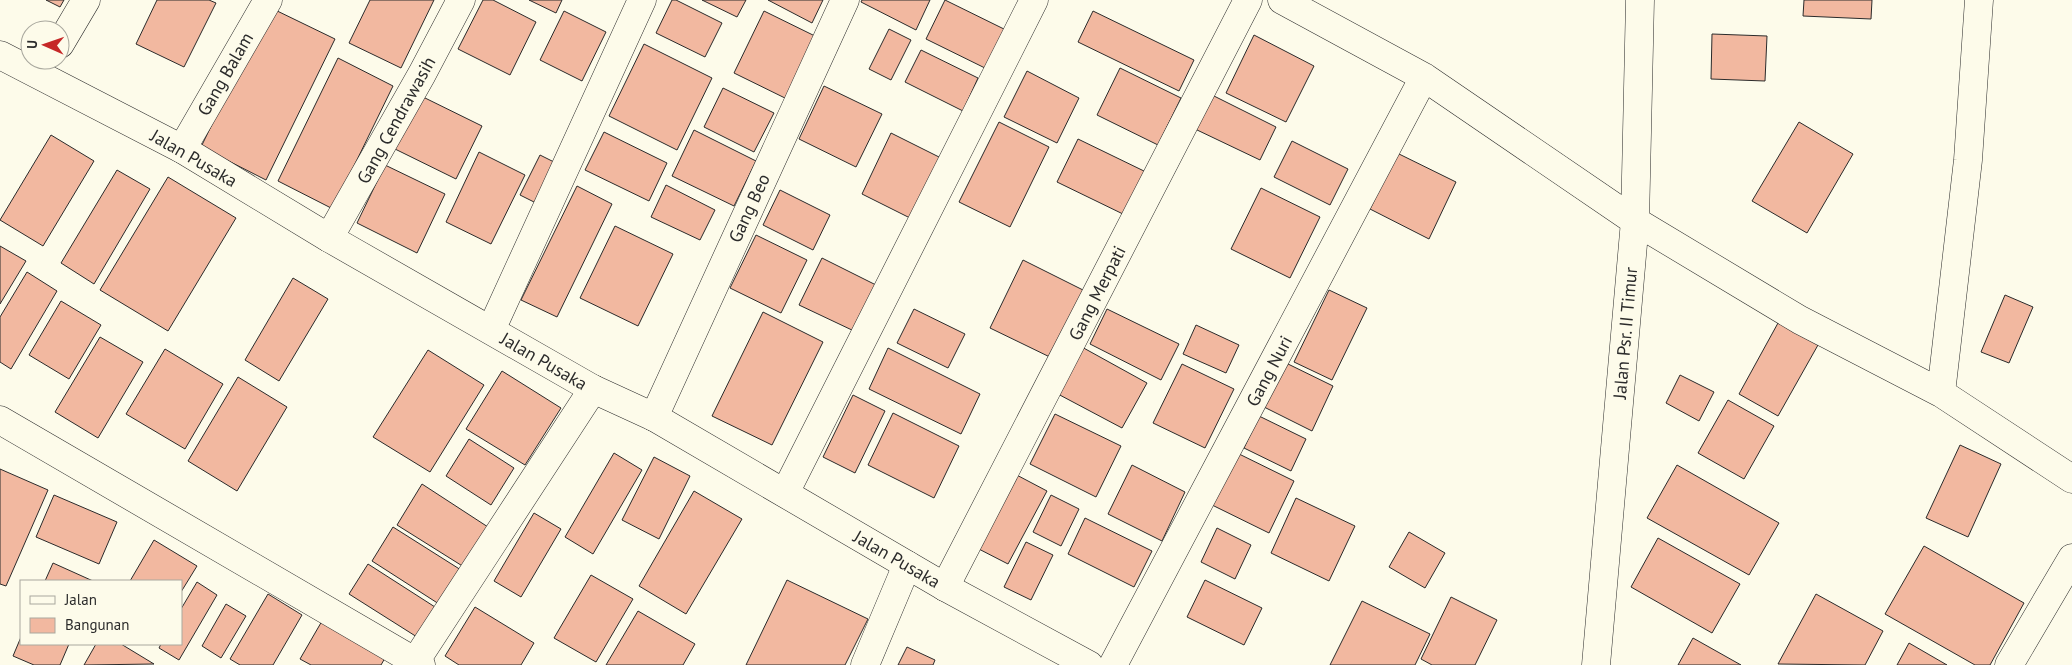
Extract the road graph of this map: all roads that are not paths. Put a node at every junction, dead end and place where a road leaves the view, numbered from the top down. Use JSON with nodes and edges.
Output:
{"nodes":[{"id":1,"x":86,"y":0,"type":"edge"},
{"id":2,"x":268,"y":0,"type":"edge"},
{"id":3,"x":460,"y":0,"type":"edge"},
{"id":4,"x":642,"y":0,"type":"edge"},
{"id":5,"x":845,"y":0,"type":"edge"},
{"id":6,"x":1034,"y":0,"type":"edge"},
{"id":7,"x":1248,"y":0,"type":"edge"},
{"id":8,"x":1282,"y":0,"type":"edge"},
{"id":9,"x":1640,"y":0,"type":"edge"},
{"id":10,"x":1979,"y":0,"type":"edge"},
{"id":11,"x":70,"y":27,"type":"edge"},
{"id":12,"x":0,"y":55,"type":"edge"},
{"id":13,"x":20,"y":61,"type":"edge"},
{"id":14,"x":48,"y":70,"type":"edge"},
{"id":15,"x":1424,"y":77,"type":"junction"},
{"id":16,"x":182,"y":148,"type":"junction"},
{"id":17,"x":1635,"y":220,"type":"junction"},
{"id":18,"x":329,"y":238,"type":"junction"},
{"id":19,"x":491,"y":330,"type":"junction"},
{"id":20,"x":593,"y":389,"type":"junction"},
{"id":21,"x":1941,"y":393,"type":"junction"},
{"id":22,"x":654,"y":417,"type":"junction"},
{"id":23,"x":0,"y":420,"type":"edge"},
{"id":24,"x":2072,"y":479,"type":"edge"},
{"id":25,"x":785,"y":493,"type":"junction"},
{"id":26,"x":2072,"y":558,"type":"edge"},
{"id":27,"x":907,"y":565,"type":"junction"},
{"id":28,"x":945,"y":587,"type":"junction"},
{"id":29,"x":416,"y":664,"type":"edge"},
{"id":30,"x":865,"y":665,"type":"edge"},
{"id":31,"x":1088,"y":665,"type":"edge"},
{"id":32,"x":1113,"y":665,"type":"edge"},
{"id":33,"x":1596,"y":665,"type":"edge"},
{"id":34,"x":2009,"y":665,"type":"edge"}],
"edges":[{"from":1,"to":11,"type":"street"},
{"from":2,"to":16,"type":"street","name":"Gang Balam"},
{"from":3,"to":18,"type":"street","name":"Gang Cendrawasih"},
{"from":4,"to":19,"type":"street"},
{"from":5,"to":22,"type":"street","name":"Gang Beo"},
{"from":6,"to":25,"type":"street"},
{"from":7,"to":28,"type":"street","name":"Gang Merpati"},
{"from":8,"to":15,"type":"street"},
{"from":9,"to":17,"type":"street","name":"Jalan Psr. II Timur"},
{"from":10,"to":21,"type":"street"},
{"from":12,"to":13,"type":"street","name":"Jalan Pusaka"},
{"from":14,"to":16,"type":"street","name":"Jalan Pusaka"},
{"from":15,"to":17,"type":"street"},
{"from":15,"to":32,"type":"street","name":"Gang Nuri"},
{"from":16,"to":18,"type":"street","name":"Jalan Pusaka"},
{"from":17,"to":21,"type":"street"},
{"from":17,"to":33,"type":"street","name":"Jalan Psr. II Timur"},
{"from":18,"to":19,"type":"street","name":"Jalan Pusaka"},
{"from":19,"to":20,"type":"street","name":"Jalan Pusaka"},
{"from":20,"to":22,"type":"street","name":"Jalan Pusaka"},
{"from":20,"to":29,"type":"street"},
{"from":21,"to":24,"type":"street"},
{"from":22,"to":25,"type":"street","name":"Jalan Pusaka"},
{"from":23,"to":29,"type":"street"},
{"from":25,"to":27,"type":"street","name":"Jalan Pusaka"},
{"from":26,"to":34,"type":"street"},
{"from":27,"to":28,"type":"street","name":"Jalan Pusaka"},
{"from":27,"to":30,"type":"street"},
{"from":28,"to":31,"type":"street","name":"Jalan Pusaka"}]}
